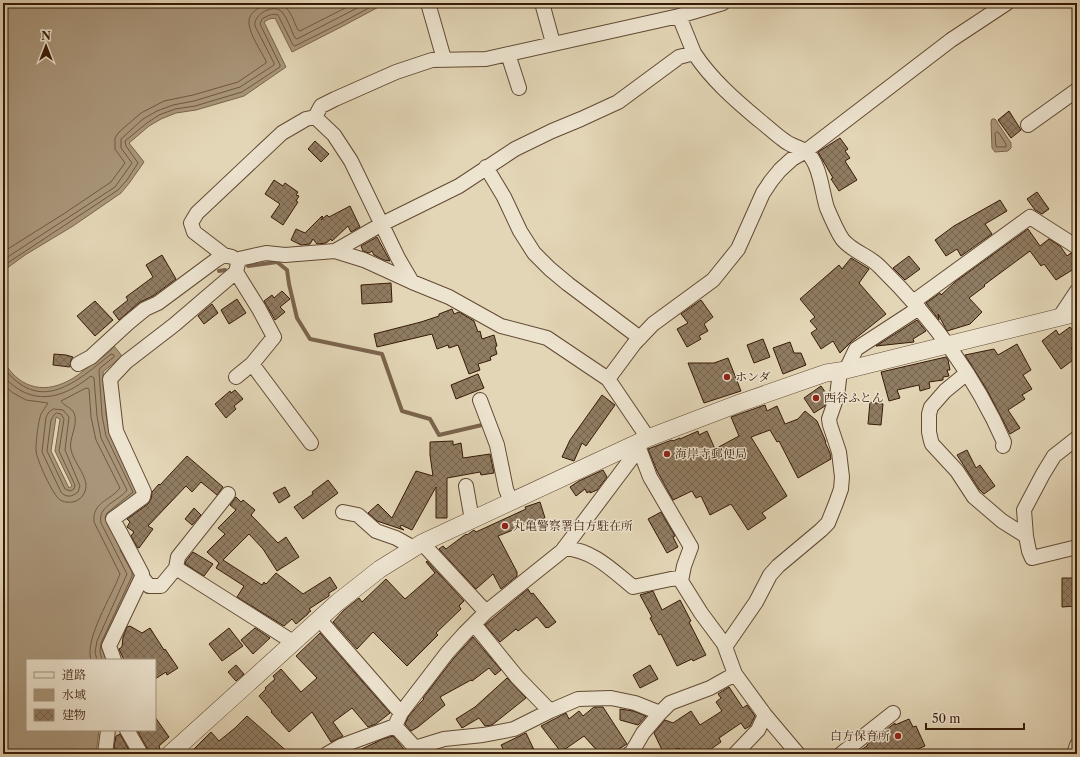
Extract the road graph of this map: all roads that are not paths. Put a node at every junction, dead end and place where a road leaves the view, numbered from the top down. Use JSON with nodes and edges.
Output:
{"nodes":[{"id":1,"x":428,"y":3,"type":"edge"},
{"id":2,"x":542,"y":3,"type":"edge"},
{"id":3,"x":723,"y":3,"type":"edge"},
{"id":4,"x":1007,"y":3,"type":"edge"},
{"id":5,"x":679,"y":16,"type":"junction"},
{"id":6,"x":553,"y":43,"type":"junction"},
{"id":7,"x":694,"y":53,"type":"junction"},
{"id":8,"x":508,"y":54,"type":"junction"},
{"id":9,"x":444,"y":59,"type":"junction"},
{"id":10,"x":519,"y":88,"type":"dead end"},
{"id":11,"x":1077,"y":90,"type":"edge"},
{"id":12,"x":315,"y":117,"type":"junction"},
{"id":13,"x":1028,"y":124,"type":"dead end"},
{"id":14,"x":806,"y":151,"type":"junction"},
{"id":15,"x":486,"y":167,"type":"junction"},
{"id":16,"x":382,"y":224,"type":"junction"},
{"id":17,"x":1077,"y":246,"type":"edge"},
{"id":18,"x":335,"y":251,"type":"junction"},
{"id":19,"x":224,"y":255,"type":"junction"},
{"id":20,"x":237,"y":266,"type":"junction"},
{"id":21,"x":412,"y":282,"type":"junction"},
{"id":22,"x":1077,"y":292,"type":"edge"},
{"id":23,"x":916,"y":305,"type":"junction"},
{"id":24,"x":1077,"y":313,"type":"edge"},
{"id":25,"x":1059,"y":318,"type":"junction"},
{"id":26,"x":640,"y":338,"type":"junction"},
{"id":27,"x":948,"y":345,"type":"junction"},
{"id":28,"x":78,"y":364,"type":"dead end"},
{"id":29,"x":252,"y":364,"type":"junction"},
{"id":30,"x":843,"y":370,"type":"junction"},
{"id":31,"x":967,"y":373,"type":"junction"},
{"id":32,"x":236,"y":377,"type":"dead end"},
{"id":33,"x":608,"y":379,"type":"junction"},
{"id":34,"x":480,"y":400,"type":"dead end"},
{"id":35,"x":1077,"y":438,"type":"edge"},
{"id":36,"x":642,"y":441,"type":"junction"},
{"id":37,"x":311,"y":443,"type":"dead end"},
{"id":38,"x":1003,"y":446,"type":"dead end"},
{"id":39,"x":466,"y":486,"type":"dead end"},
{"id":40,"x":228,"y":494,"type":"dead end"},
{"id":41,"x":511,"y":502,"type":"junction"},
{"id":42,"x":343,"y":512,"type":"dead end"},
{"id":43,"x":472,"y":520,"type":"junction"},
{"id":44,"x":1026,"y":536,"type":"junction"},
{"id":45,"x":418,"y":545,"type":"junction"},
{"id":46,"x":1077,"y":547,"type":"edge"},
{"id":47,"x":564,"y":548,"type":"junction"},
{"id":48,"x":176,"y":568,"type":"junction"},
{"id":49,"x":142,"y":577,"type":"junction"},
{"id":50,"x":681,"y":578,"type":"junction"},
{"id":51,"x":486,"y":612,"type":"junction"},
{"id":52,"x":319,"y":619,"type":"junction"},
{"id":53,"x":474,"y":624,"type":"junction"},
{"id":54,"x":293,"y":642,"type":"junction"},
{"id":55,"x":725,"y":647,"type":"junction"},
{"id":56,"x":114,"y":659,"type":"edge"},
{"id":57,"x":735,"y":674,"type":"junction"},
{"id":58,"x":550,"y":711,"type":"junction"},
{"id":59,"x":660,"y":713,"type":"junction"},
{"id":60,"x":893,"y":713,"type":"dead end"},
{"id":61,"x":765,"y":715,"type":"junction"},
{"id":62,"x":398,"y":720,"type":"junction"},
{"id":63,"x":108,"y":731,"type":"edge"},
{"id":64,"x":128,"y":731,"type":"edge"},
{"id":65,"x":1077,"y":745,"type":"edge"},
{"id":66,"x":418,"y":751,"type":"edge"},
{"id":67,"x":632,"y":753,"type":"edge"},
{"id":68,"x":105,"y":754,"type":"edge"},
{"id":69,"x":141,"y":754,"type":"edge"},
{"id":70,"x":170,"y":754,"type":"edge"},
{"id":71,"x":327,"y":754,"type":"edge"},
{"id":72,"x":735,"y":754,"type":"edge"},
{"id":73,"x":798,"y":754,"type":"edge"},
{"id":74,"x":841,"y":754,"type":"edge"},
{"id":75,"x":1074,"y":754,"type":"edge"}],
"edges":[{"from":1,"to":9,"type":"street"},
{"from":2,"to":6,"type":"street"},
{"from":3,"to":5,"type":"street"},
{"from":4,"to":14,"type":"street"},
{"from":5,"to":6,"type":"street"},
{"from":5,"to":7,"type":"street"},
{"from":6,"to":8,"type":"street"},
{"from":7,"to":14,"type":"street"},
{"from":7,"to":15,"type":"street"},
{"from":8,"to":9,"type":"street"},
{"from":8,"to":10,"type":"street"},
{"from":9,"to":12,"type":"street"},
{"from":11,"to":13,"type":"street"},
{"from":12,"to":16,"type":"street"},
{"from":12,"to":19,"type":"street"},
{"from":14,"to":23,"type":"street"},
{"from":14,"to":26,"type":"street"},
{"from":15,"to":16,"type":"street"},
{"from":15,"to":26,"type":"street"},
{"from":16,"to":18,"type":"street"},
{"from":16,"to":21,"type":"street"},
{"from":17,"to":23,"type":"street"},
{"from":18,"to":20,"type":"street"},
{"from":18,"to":21,"type":"street"},
{"from":19,"to":20,"type":"street"},
{"from":19,"to":28,"type":"street"},
{"from":20,"to":29,"type":"street"},
{"from":20,"to":49,"type":"street"},
{"from":21,"to":33,"type":"street"},
{"from":22,"to":25,"type":"street"},
{"from":23,"to":27,"type":"street"},
{"from":23,"to":30,"type":"street"},
{"from":24,"to":25,"type":"street"},
{"from":25,"to":27,"type":"street"},
{"from":26,"to":33,"type":"street"},
{"from":27,"to":30,"type":"street"},
{"from":27,"to":31,"type":"street"},
{"from":29,"to":32,"type":"street"},
{"from":29,"to":37,"type":"street"},
{"from":30,"to":36,"type":"street"},
{"from":30,"to":55,"type":"street"},
{"from":31,"to":38,"type":"street"},
{"from":31,"to":44,"type":"street"},
{"from":33,"to":36,"type":"street"},
{"from":34,"to":41,"type":"street"},
{"from":35,"to":44,"type":"street"},
{"from":36,"to":41,"type":"street"},
{"from":36,"to":47,"type":"street"},
{"from":36,"to":50,"type":"street"},
{"from":39,"to":43,"type":"street"},
{"from":40,"to":48,"type":"street"},
{"from":41,"to":43,"type":"street"},
{"from":42,"to":45,"type":"street"},
{"from":43,"to":45,"type":"street"},
{"from":44,"to":46,"type":"street"},
{"from":45,"to":51,"type":"street"},
{"from":45,"to":52,"type":"street"},
{"from":47,"to":50,"type":"street"},
{"from":47,"to":51,"type":"street"},
{"from":48,"to":49,"type":"street"},
{"from":48,"to":54,"type":"street"},
{"from":49,"to":56,"type":"street"},
{"from":50,"to":55,"type":"street"},
{"from":51,"to":53,"type":"street"},
{"from":52,"to":54,"type":"street"},
{"from":52,"to":62,"type":"street"},
{"from":53,"to":58,"type":"street"},
{"from":53,"to":62,"type":"street"},
{"from":54,"to":70,"type":"street"},
{"from":55,"to":57,"type":"street"},
{"from":57,"to":59,"type":"street"},
{"from":57,"to":61,"type":"street"},
{"from":58,"to":59,"type":"street"},
{"from":58,"to":66,"type":"street"},
{"from":59,"to":67,"type":"street"},
{"from":60,"to":74,"type":"street"},
{"from":61,"to":72,"type":"street"},
{"from":61,"to":73,"type":"street"},
{"from":62,"to":66,"type":"street"},
{"from":62,"to":71,"type":"street"},
{"from":63,"to":68,"type":"street"},
{"from":64,"to":69,"type":"street"},
{"from":65,"to":75,"type":"street"}]}
